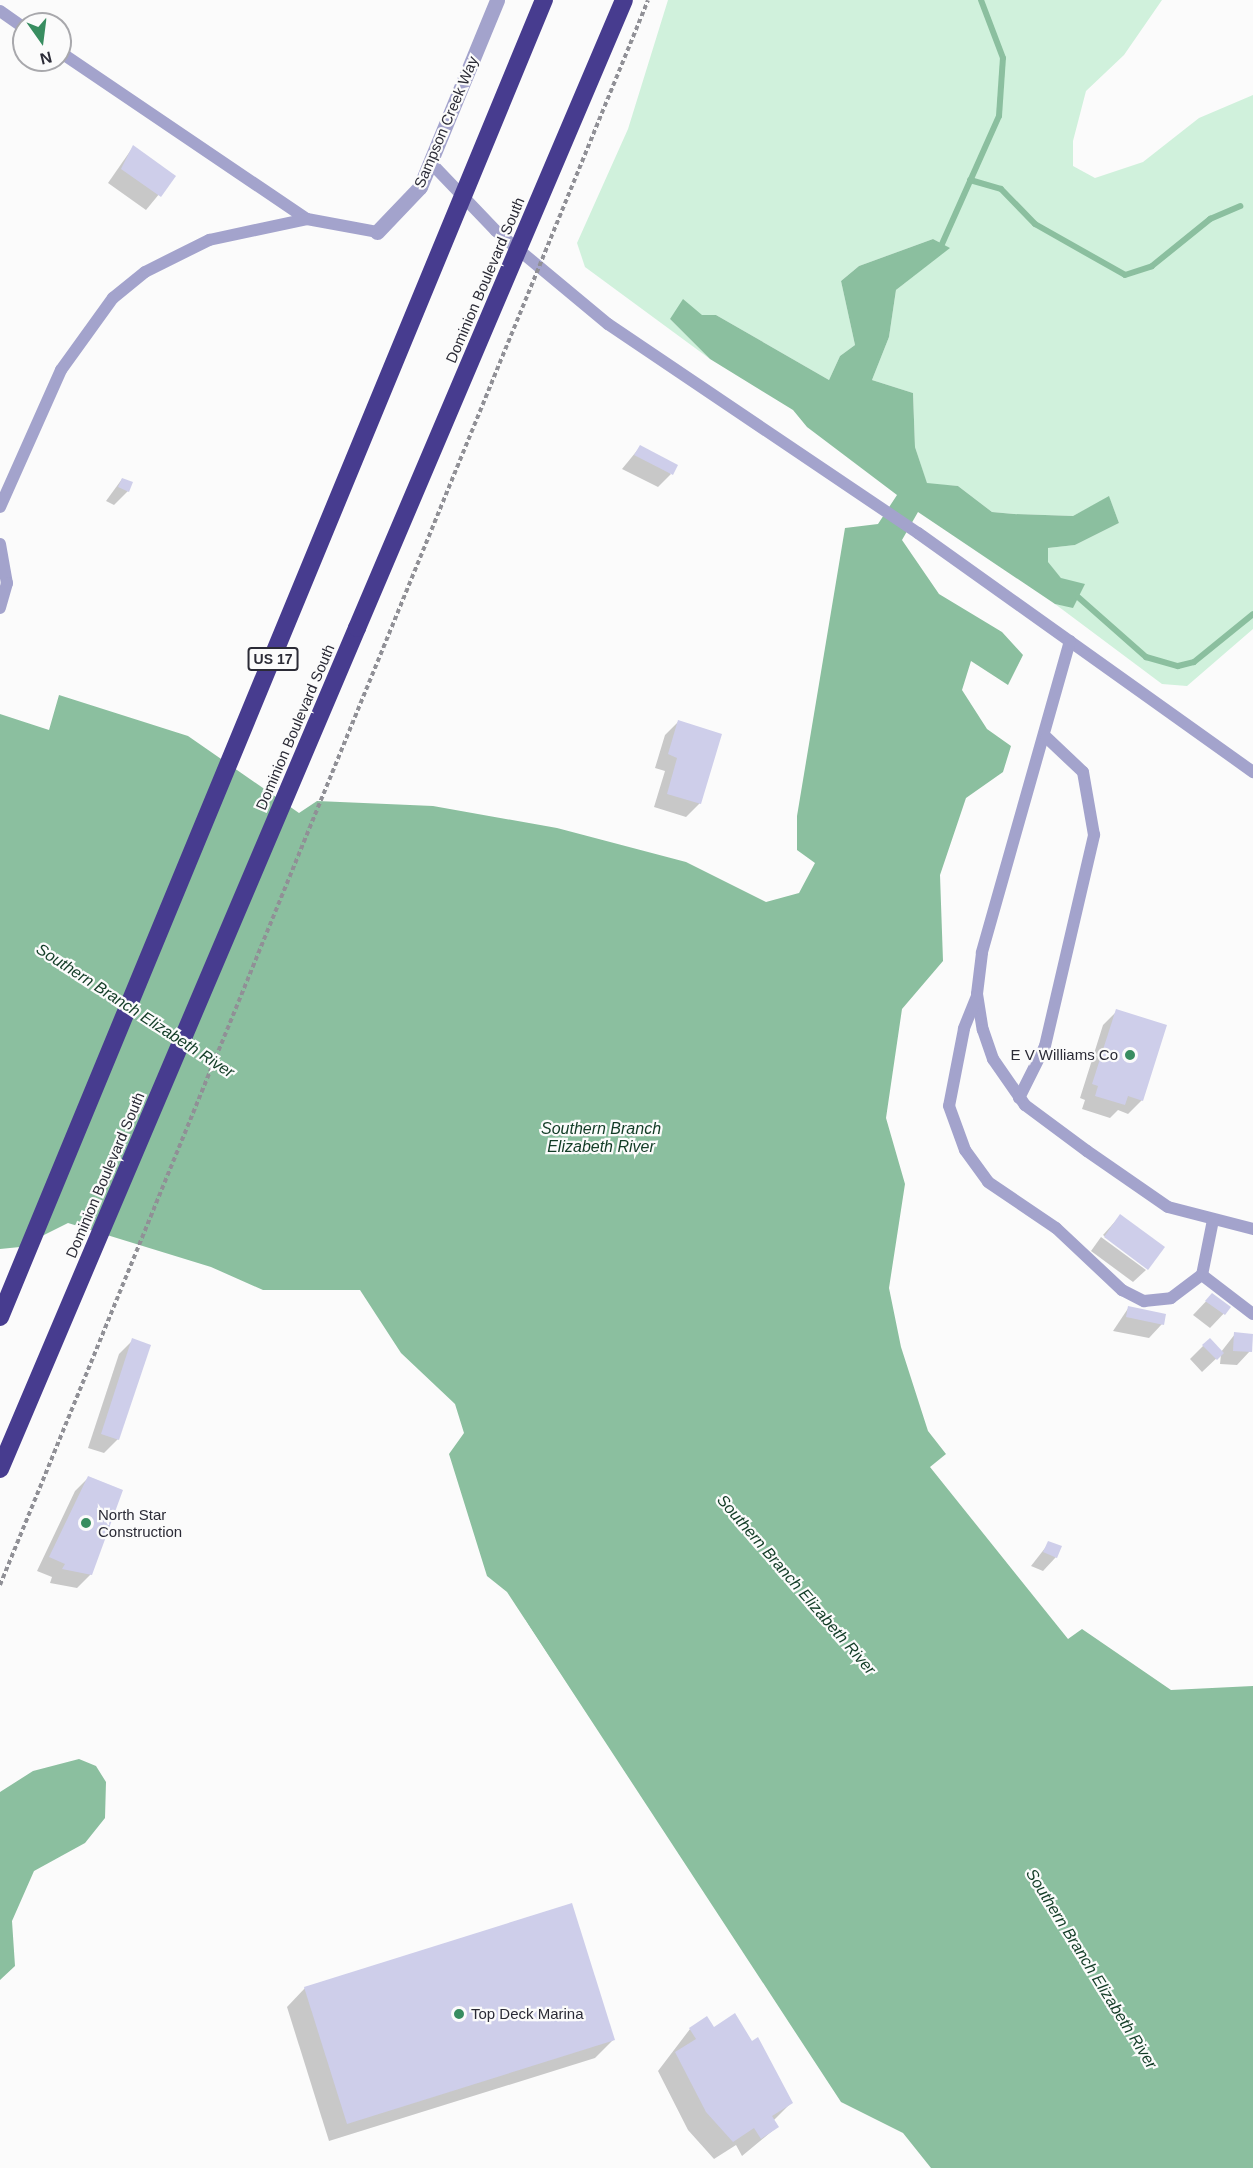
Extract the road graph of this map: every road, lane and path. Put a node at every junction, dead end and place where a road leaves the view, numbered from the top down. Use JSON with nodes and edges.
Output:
{"nodes":[{"id":1,"x":497,"y":0,"type":"edge"},
{"id":2,"x":544,"y":0,"type":"edge"},
{"id":3,"x":624,"y":0,"type":"edge"},
{"id":4,"x":648,"y":0,"type":"edge"},
{"id":5,"x":72,"y":60,"type":"edge"},
{"id":6,"x":430,"y":163,"type":"junction"},
{"id":7,"x":307,"y":219,"type":"junction"},
{"id":8,"x":377,"y":232,"type":"joint"},
{"id":9,"x":0,"y":507,"type":"edge"},
{"id":10,"x":0,"y":544,"type":"edge"},
{"id":11,"x":0,"y":608,"type":"edge"},
{"id":12,"x":1070,"y":641,"type":"junction"},
{"id":13,"x":1047,"y":738,"type":"junction"},
{"id":14,"x":1253,"y":772,"type":"edge"},
{"id":15,"x":977,"y":994,"type":"junction"},
{"id":16,"x":1019,"y":1098,"type":"junction"},
{"id":17,"x":1213,"y":1220,"type":"junction"},
{"id":18,"x":1253,"y":1229,"type":"edge"},
{"id":19,"x":1202,"y":1275,"type":"junction"},
{"id":20,"x":1253,"y":1314,"type":"edge"},
{"id":21,"x":0,"y":1317,"type":"edge"},
{"id":22,"x":0,"y":1468,"type":"edge"},
{"id":23,"x":0,"y":1585,"type":"edge"}],
"edges":[{"from":1,"to":6,"type":"street","name":"Sampson Creek Way"},
{"from":2,"to":21,"type":"highway","number":"US 17","bridge":true},
{"from":3,"to":22,"type":"highway","name":"Dominion Boulevard South","bridge":true},
{"from":4,"to":23,"type":"path","bridge":true},
{"from":5,"to":7,"type":"lane"},
{"from":6,"to":8,"type":"street","name":"Sampson Creek Way"},
{"from":6,"to":12,"type":"lane"},
{"from":7,"to":8,"type":"lane"},
{"from":7,"to":9,"type":"lane"},
{"from":10,"to":11,"type":"lane"},
{"from":12,"to":13,"type":"lane"},
{"from":12,"to":14,"type":"lane"},
{"from":13,"to":15,"type":"lane"},
{"from":13,"to":16,"type":"lane"},
{"from":15,"to":16,"type":"lane"},
{"from":15,"to":19,"type":"lane"},
{"from":16,"to":17,"type":"lane"},
{"from":17,"to":18,"type":"lane"},
{"from":17,"to":19,"type":"lane"},
{"from":19,"to":20,"type":"lane"}]}
